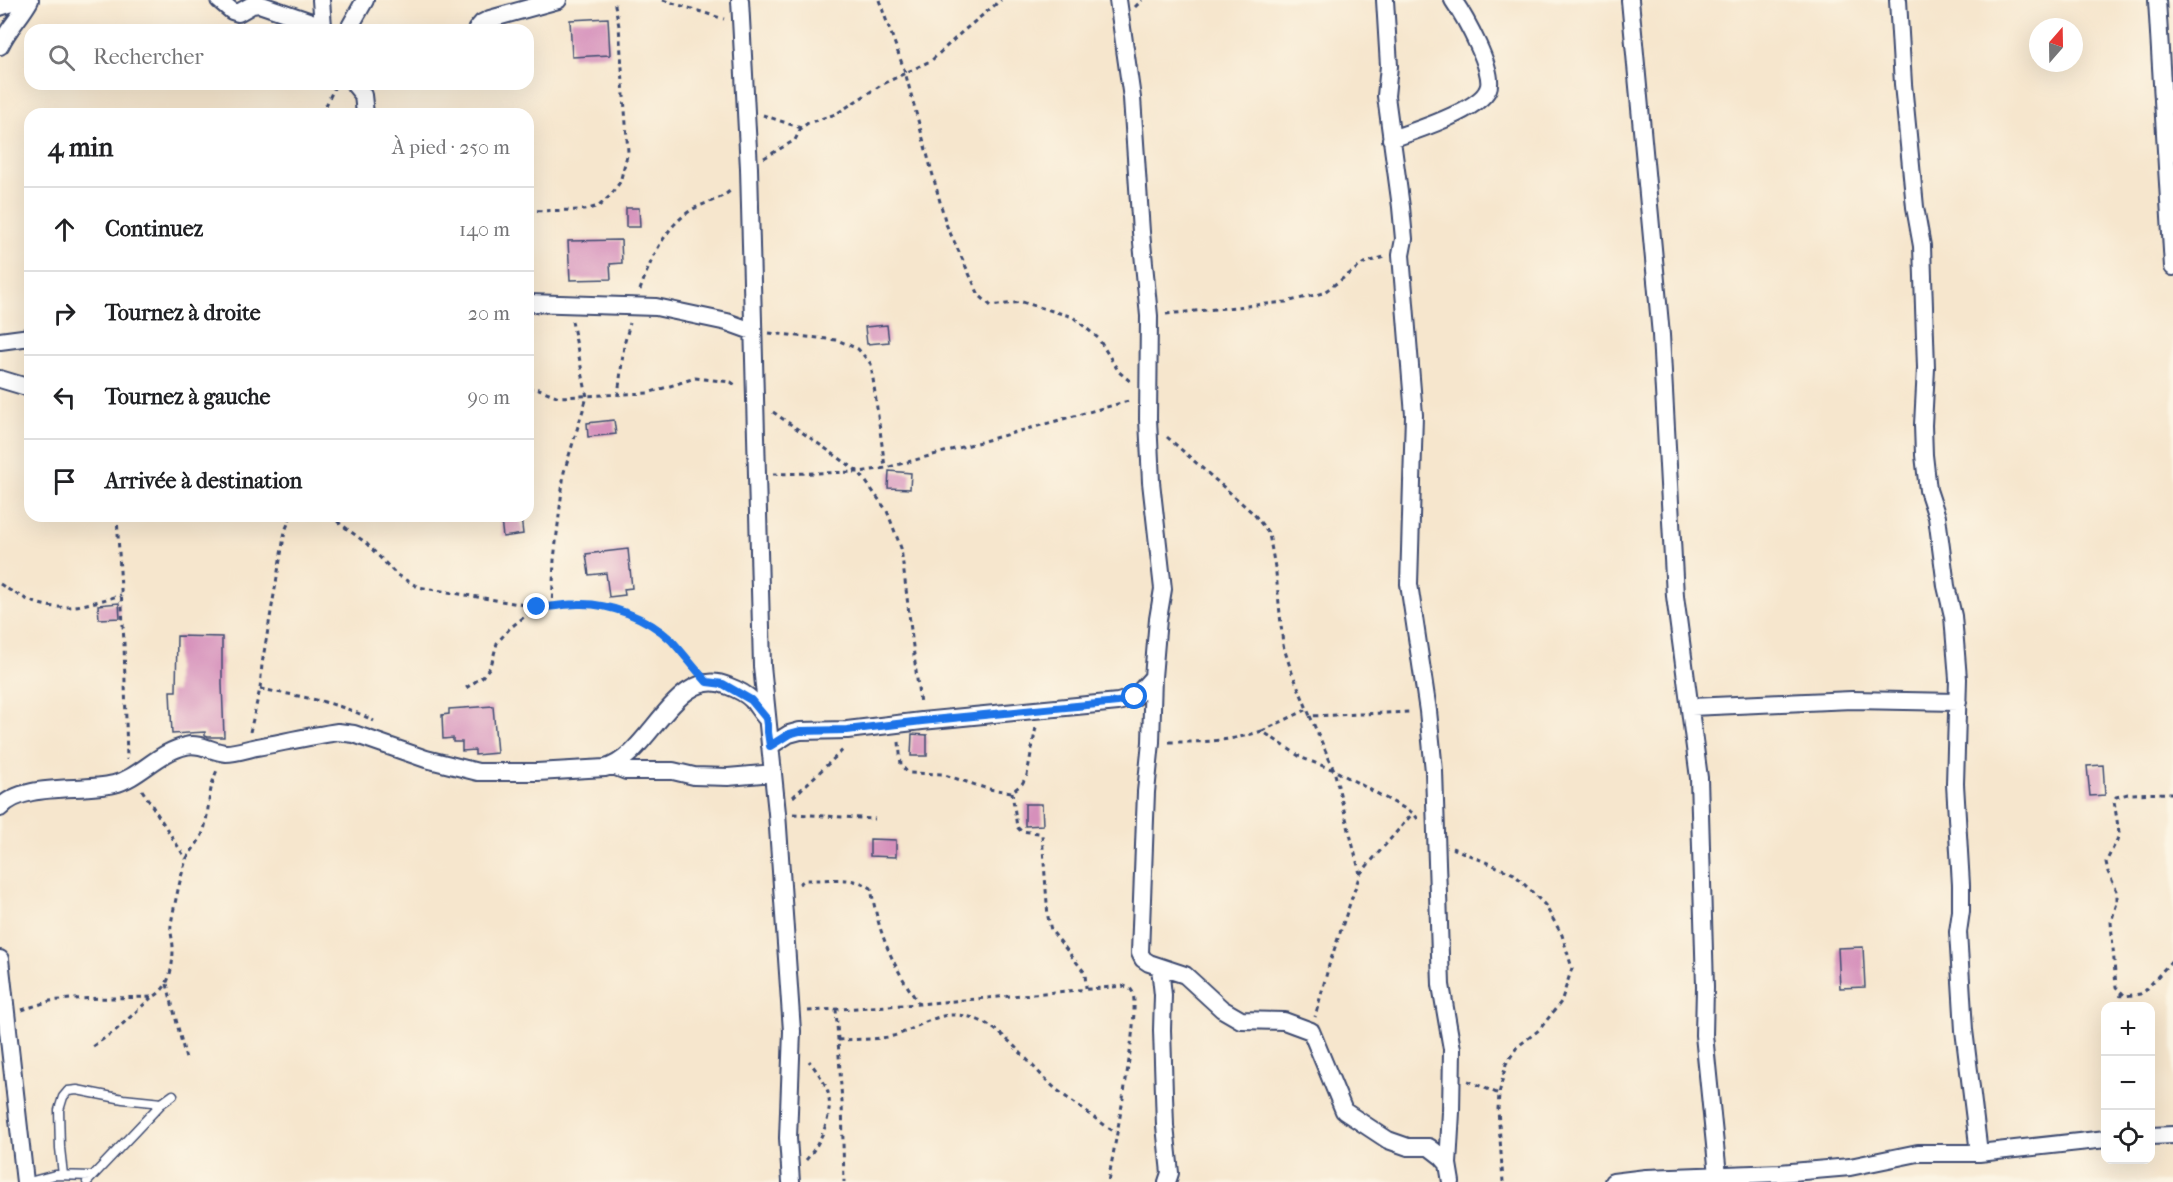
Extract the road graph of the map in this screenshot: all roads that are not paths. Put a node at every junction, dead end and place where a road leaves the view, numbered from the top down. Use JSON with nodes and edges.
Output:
{"nodes":[{"id":1,"x":22,"y":0,"type":"edge"},
{"id":2,"x":30,"y":0,"type":"edge"},
{"id":3,"x":219,"y":0,"type":"edge"},
{"id":4,"x":321,"y":0,"type":"edge"},
{"id":5,"x":365,"y":0,"type":"edge"},
{"id":6,"x":558,"y":0,"type":"edge"},
{"id":7,"x":740,"y":0,"type":"edge"},
{"id":8,"x":1119,"y":0,"type":"edge"},
{"id":9,"x":1385,"y":0,"type":"edge"},
{"id":10,"x":1454,"y":0,"type":"edge"},
{"id":11,"x":1630,"y":0,"type":"edge"},
{"id":12,"x":1898,"y":0,"type":"edge"},
{"id":13,"x":2157,"y":0,"type":"edge"},
{"id":14,"x":523,"y":4,"type":"edge"},
{"id":15,"x":0,"y":7,"type":"edge"},
{"id":16,"x":312,"y":24,"type":"edge"},
{"id":17,"x":323,"y":24,"type":"edge"},
{"id":18,"x":351,"y":24,"type":"edge"},
{"id":19,"x":481,"y":24,"type":"edge"},
{"id":20,"x":0,"y":46,"type":"edge"},
{"id":21,"x":360,"y":90,"type":"edge"},
{"id":22,"x":364,"y":108,"type":"edge"},
{"id":23,"x":1391,"y":138,"type":"junction"},
{"id":24,"x":2173,"y":267,"type":"edge"},
{"id":25,"x":534,"y":303,"type":"edge"},
{"id":26,"x":752,"y":331,"type":"junction"},
{"id":27,"x":24,"y":338,"type":"edge"},
{"id":28,"x":0,"y":341,"type":"edge"},
{"id":29,"x":0,"y":379,"type":"edge"},
{"id":30,"x":24,"y":386,"type":"edge"},
{"id":31,"x":1153,"y":677,"type":"junction"},
{"id":32,"x":1129,"y":699,"type":"junction"},
{"id":33,"x":1958,"y":702,"type":"junction"},
{"id":34,"x":1691,"y":707,"type":"junction"},
{"id":35,"x":1153,"y":716,"type":"junction"},
{"id":36,"x":766,"y":718,"type":"junction"},
{"id":37,"x":770,"y":746,"type":"junction"},
{"id":38,"x":613,"y":766,"type":"junction"},
{"id":39,"x":773,"y":773,"type":"junction"},
{"id":40,"x":0,"y":808,"type":"edge"},
{"id":41,"x":0,"y":959,"type":"edge"},
{"id":42,"x":1160,"y":967,"type":"junction"},
{"id":43,"x":173,"y":1095,"type":"dead end"},
{"id":44,"x":162,"y":1103,"type":"junction"},
{"id":45,"x":2173,"y":1135,"type":"edge"},
{"id":46,"x":2155,"y":1136,"type":"edge"},
{"id":47,"x":2101,"y":1140,"type":"edge"},
{"id":48,"x":1979,"y":1152,"type":"junction"},
{"id":49,"x":1448,"y":1164,"type":"junction"},
{"id":50,"x":63,"y":1175,"type":"junction"},
{"id":51,"x":1718,"y":1175,"type":"junction"},
{"id":52,"x":1851,"y":1175,"type":"edge"},
{"id":53,"x":1778,"y":1177,"type":"edge"},
{"id":54,"x":90,"y":1179,"type":"edge"},
{"id":55,"x":791,"y":1179,"type":"edge"},
{"id":56,"x":27,"y":1182,"type":"edge"},
{"id":57,"x":1167,"y":1182,"type":"edge"},
{"id":58,"x":1451,"y":1182,"type":"edge"},
{"id":59,"x":1612,"y":1182,"type":"edge"}],
"edges":[{"from":1,"to":15,"type":"street"},
{"from":2,"to":20,"type":"street"},
{"from":3,"to":16,"type":"street"},
{"from":4,"to":17,"type":"street"},
{"from":5,"to":18,"type":"street"},
{"from":6,"to":14,"type":"street"},
{"from":7,"to":26,"type":"street"},
{"from":8,"to":31,"type":"street"},
{"from":9,"to":23,"type":"street"},
{"from":10,"to":23,"type":"street"},
{"from":11,"to":34,"type":"street"},
{"from":12,"to":33,"type":"street"},
{"from":13,"to":24,"type":"street"},
{"from":14,"to":19,"type":"street"},
{"from":21,"to":22,"type":"street"},
{"from":23,"to":49,"type":"street"},
{"from":25,"to":26,"type":"street"},
{"from":26,"to":36,"type":"street"},
{"from":27,"to":28,"type":"street"},
{"from":29,"to":30,"type":"street"},
{"from":31,"to":32,"type":"street"},
{"from":31,"to":35,"type":"street"},
{"from":32,"to":35,"type":"street"},
{"from":32,"to":37,"type":"street"},
{"from":33,"to":34,"type":"street"},
{"from":33,"to":48,"type":"street"},
{"from":34,"to":51,"type":"street"},
{"from":35,"to":42,"type":"street"},
{"from":36,"to":37,"type":"street"},
{"from":36,"to":38,"type":"street"},
{"from":37,"to":39,"type":"street"},
{"from":38,"to":39,"type":"street"},
{"from":38,"to":40,"type":"street"},
{"from":39,"to":55,"type":"street"},
{"from":41,"to":56,"type":"street"},
{"from":42,"to":49,"type":"street"},
{"from":42,"to":57,"type":"street"},
{"from":43,"to":44,"type":"lane"},
{"from":44,"to":50,"type":"lane"},
{"from":44,"to":54,"type":"lane"},
{"from":45,"to":46,"type":"street"},
{"from":47,"to":48,"type":"street"},
{"from":48,"to":52,"type":"street"},
{"from":49,"to":58,"type":"street"},
{"from":50,"to":54,"type":"lane"},
{"from":50,"to":56,"type":"lane"},
{"from":51,"to":53,"type":"street"},
{"from":51,"to":59,"type":"street"},
{"from":52,"to":53,"type":"street"}]}
